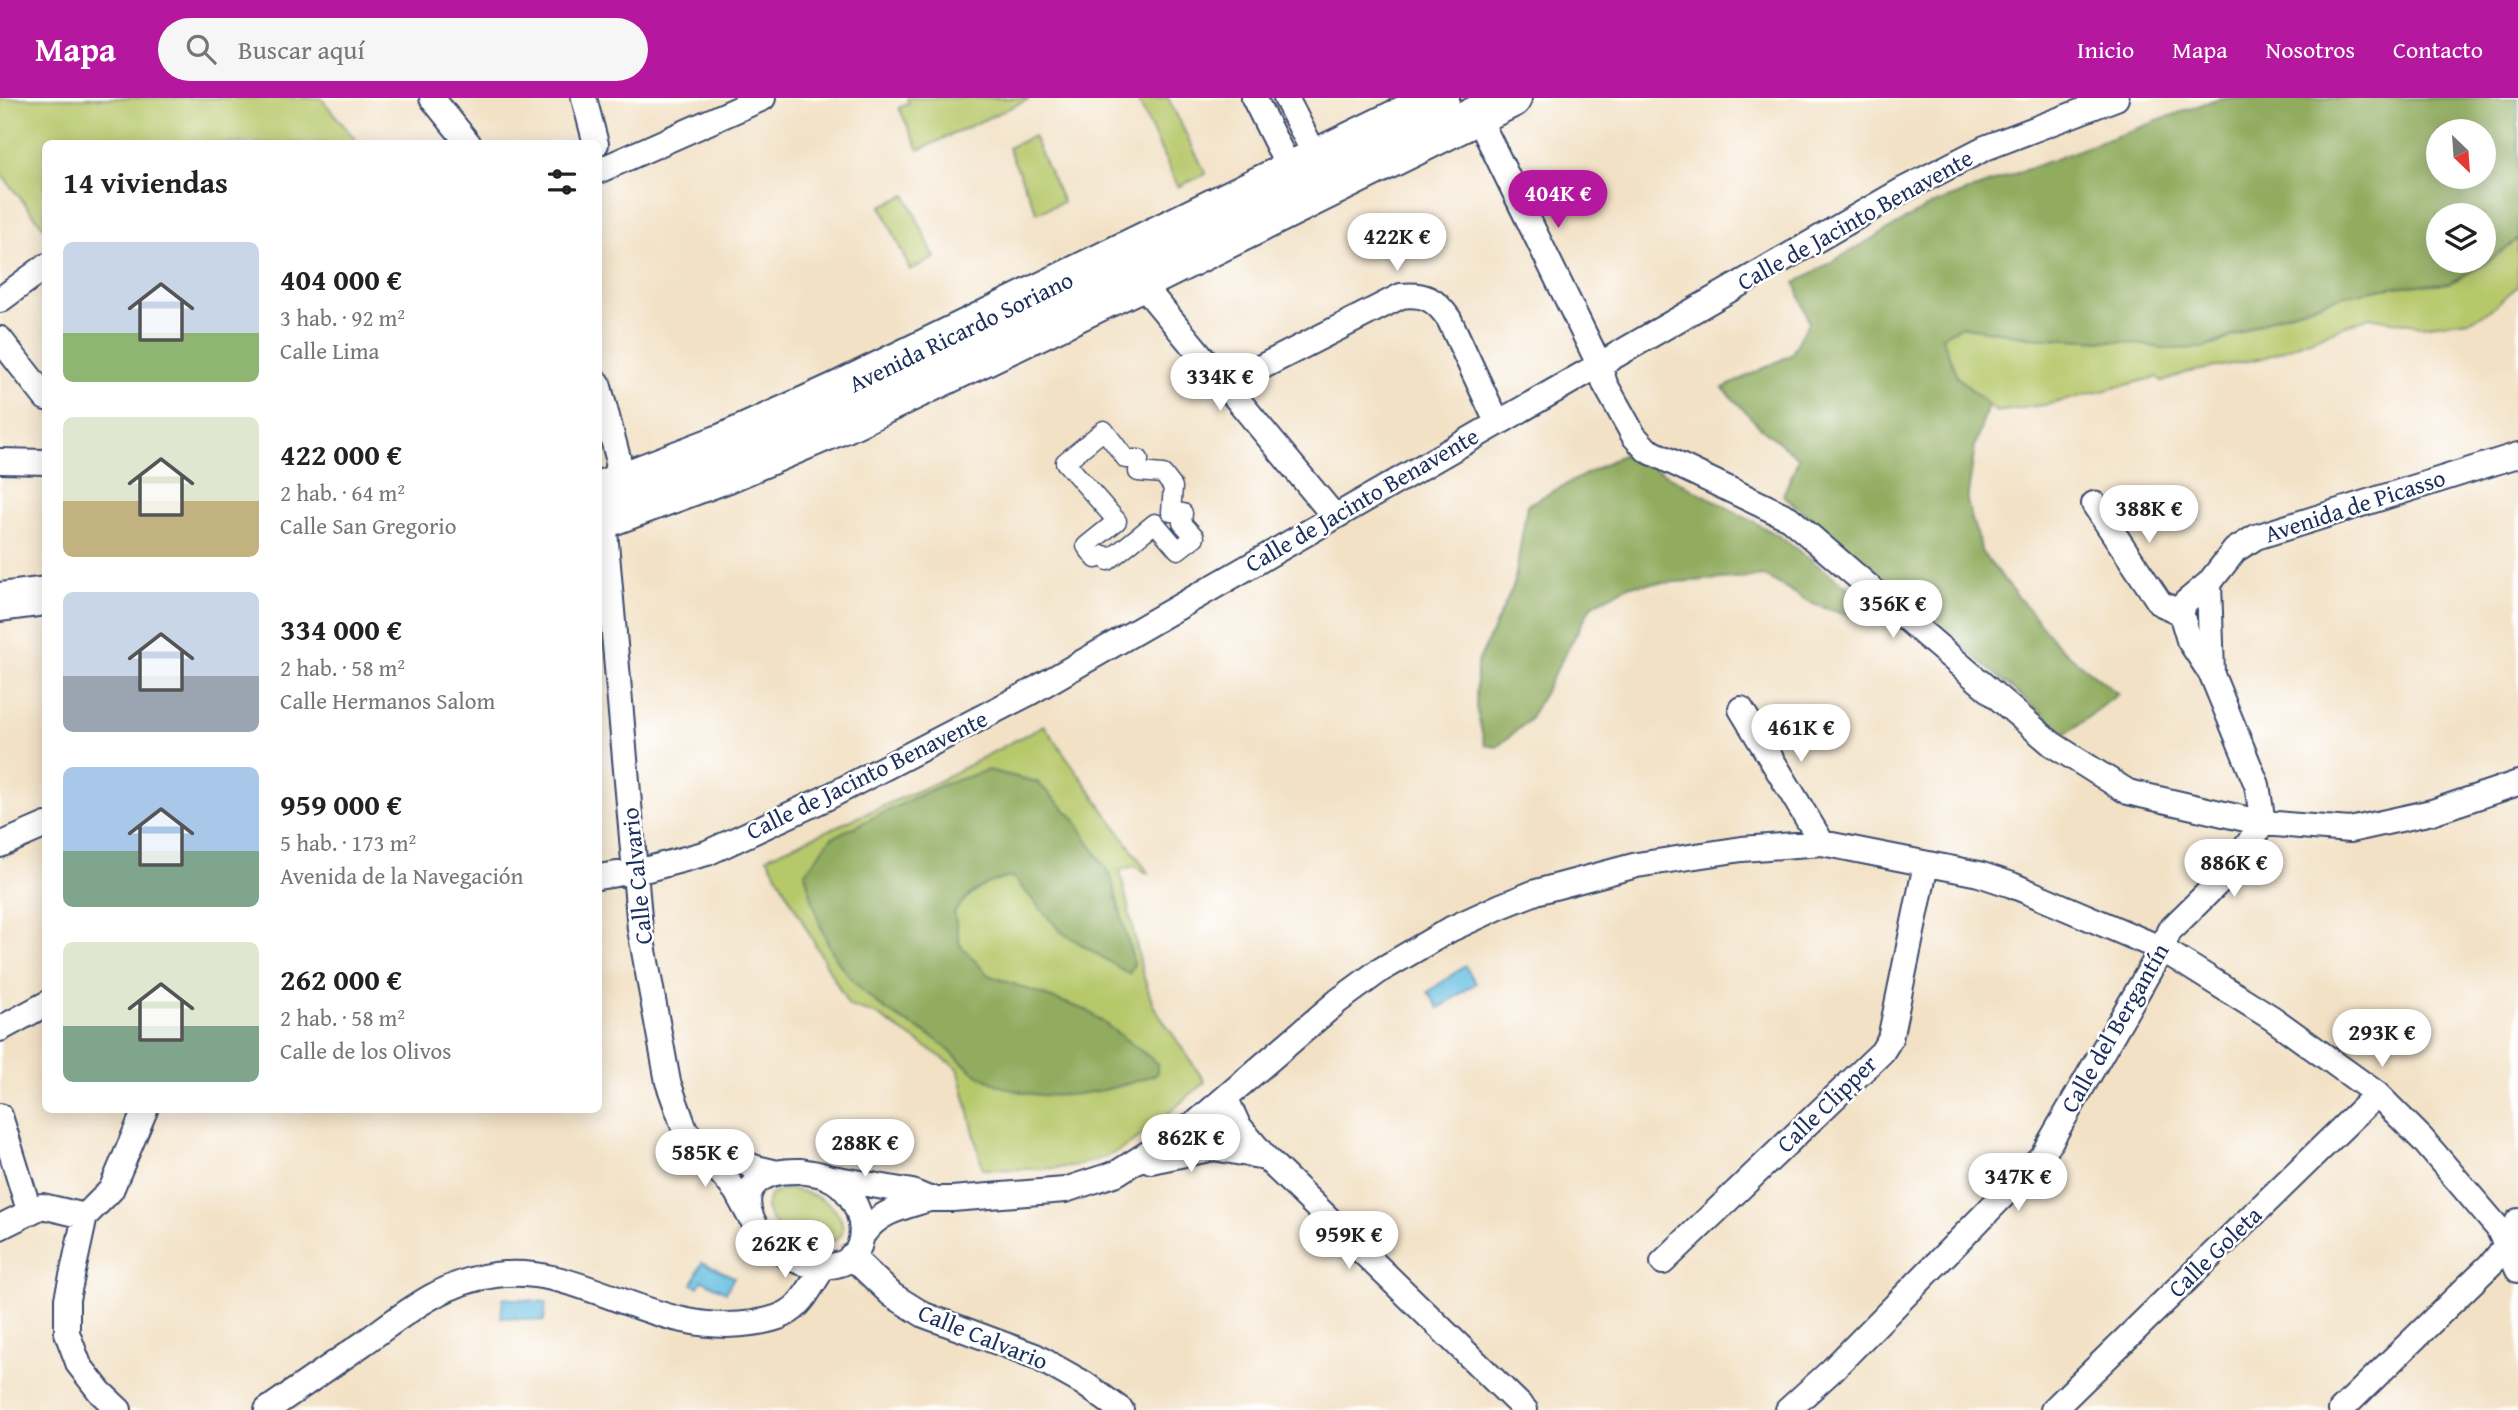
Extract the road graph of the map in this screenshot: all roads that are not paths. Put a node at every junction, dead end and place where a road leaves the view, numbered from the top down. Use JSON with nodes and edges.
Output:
{"nodes":[{"id":1,"x":432,"y":98,"type":"edge"},
{"id":2,"x":584,"y":98,"type":"edge"},
{"id":3,"x":764,"y":98,"type":"edge"},
{"id":4,"x":1254,"y":98,"type":"edge"},
{"id":5,"x":1286,"y":98,"type":"edge"},
{"id":6,"x":1440,"y":98,"type":"edge"},
{"id":7,"x":1512,"y":98,"type":"edge"},
{"id":8,"x":2116,"y":98,"type":"edge"},
{"id":9,"x":1477,"y":116,"type":"junction"},
{"id":10,"x":466,"y":140,"type":"edge"},
{"id":11,"x":595,"y":140,"type":"edge"},
{"id":12,"x":602,"y":159,"type":"edge"},
{"id":13,"x":1304,"y":168,"type":"junction"},
{"id":14,"x":1352,"y":177,"type":"junction"},
{"id":15,"x":42,"y":269,"type":"edge"},
{"id":16,"x":1140,"y":282,"type":"junction"},
{"id":17,"x":0,"y":300,"type":"edge"},
{"id":18,"x":0,"y":339,"type":"edge"},
{"id":19,"x":1009,"y":345,"type":"junction"},
{"id":20,"x":1599,"y":364,"type":"junction"},
{"id":21,"x":1226,"y":385,"type":"junction"},
{"id":22,"x":42,"y":393,"type":"edge"},
{"id":23,"x":602,"y":398,"type":"edge"},
{"id":24,"x":1497,"y":422,"type":"junction"},
{"id":25,"x":2518,"y":455,"type":"edge"},
{"id":26,"x":0,"y":461,"type":"edge"},
{"id":27,"x":42,"y":462,"type":"edge"},
{"id":28,"x":2094,"y":504,"type":"dead end"},
{"id":29,"x":603,"y":507,"type":"edge"},
{"id":30,"x":1334,"y":516,"type":"junction"},
{"id":31,"x":1117,"y":520,"type":"joint"},
{"id":32,"x":2209,"y":583,"type":"junction"},
{"id":33,"x":42,"y":597,"type":"edge"},
{"id":34,"x":0,"y":602,"type":"edge"},
{"id":35,"x":2181,"y":613,"type":"junction"},
{"id":36,"x":42,"y":619,"type":"edge"},
{"id":37,"x":0,"y":624,"type":"edge"},
{"id":38,"x":2212,"y":675,"type":"junction"},
{"id":39,"x":1741,"y":709,"type":"dead end"},
{"id":40,"x":2518,"y":783,"type":"edge"},
{"id":41,"x":2263,"y":822,"type":"junction"},
{"id":42,"x":42,"y":827,"type":"edge"},
{"id":43,"x":1822,"y":843,"type":"junction"},
{"id":44,"x":0,"y":845,"type":"edge"},
{"id":45,"x":1926,"y":864,"type":"junction"},
{"id":46,"x":634,"y":872,"type":"junction"},
{"id":47,"x":602,"y":876,"type":"edge"},
{"id":48,"x":2162,"y":949,"type":"junction"},
{"id":49,"x":42,"y":1006,"type":"edge"},
{"id":50,"x":0,"y":1028,"type":"edge"},
{"id":51,"x":2377,"y":1094,"type":"junction"},
{"id":52,"x":1226,"y":1099,"type":"junction"},
{"id":53,"x":144,"y":1113,"type":"edge"},
{"id":54,"x":0,"y":1115,"type":"edge"},
{"id":55,"x":694,"y":1141,"type":"junction"},
{"id":56,"x":1265,"y":1157,"type":"junction"},
{"id":57,"x":773,"y":1172,"type":"junction"},
{"id":58,"x":1117,"y":1173,"type":"junction"},
{"id":59,"x":827,"y":1177,"type":"junction"},
{"id":60,"x":929,"y":1199,"type":"junction"},
{"id":61,"x":29,"y":1210,"type":"junction"},
{"id":62,"x":749,"y":1215,"type":"junction"},
{"id":63,"x":85,"y":1216,"type":"junction"},
{"id":64,"x":2518,"y":1221,"type":"edge"},
{"id":65,"x":0,"y":1227,"type":"edge"},
{"id":66,"x":864,"y":1233,"type":"junction"},
{"id":67,"x":2507,"y":1244,"type":"junction"},
{"id":68,"x":851,"y":1256,"type":"junction"},
{"id":69,"x":1663,"y":1262,"type":"dead end"},
{"id":70,"x":824,"y":1266,"type":"junction"},
{"id":71,"x":2518,"y":1270,"type":"edge"},
{"id":72,"x":119,"y":1410,"type":"edge"},
{"id":73,"x":267,"y":1410,"type":"edge"},
{"id":74,"x":1121,"y":1410,"type":"edge"},
{"id":75,"x":1525,"y":1410,"type":"edge"},
{"id":76,"x":1788,"y":1410,"type":"edge"},
{"id":77,"x":2053,"y":1410,"type":"edge"},
{"id":78,"x":2341,"y":1410,"type":"edge"}],
"edges":[{"from":1,"to":10,"type":"street"},
{"from":2,"to":11,"type":"street"},
{"from":3,"to":12,"type":"street"},
{"from":4,"to":13,"type":"street"},
{"from":5,"to":13,"type":"street"},
{"from":6,"to":13,"type":"main road","name":"Avenida Ricardo Soriano"},
{"from":7,"to":9,"type":"main road","name":"Avenida Ricardo Soriano"},
{"from":8,"to":20,"type":"street","name":"Calle de Jacinto Benavente"},
{"from":9,"to":14,"type":"main road","name":"Avenida Ricardo Soriano"},
{"from":9,"to":20,"type":"street"},
{"from":13,"to":14,"type":"main road"},
{"from":13,"to":19,"type":"main road","name":"Avenida Ricardo Soriano"},
{"from":13,"to":29,"type":"main road","name":"Avenida Ricardo Soriano"},
{"from":14,"to":16,"type":"main road","name":"Avenida Ricardo Soriano"},
{"from":15,"to":17,"type":"street"},
{"from":16,"to":19,"type":"main road","name":"Avenida Ricardo Soriano"},
{"from":16,"to":21,"type":"street"},
{"from":18,"to":22,"type":"street"},
{"from":19,"to":29,"type":"main road","name":"Avenida Ricardo Soriano"},
{"from":20,"to":24,"type":"street","name":"Calle de Jacinto Benavente"},
{"from":20,"to":41,"type":"street"},
{"from":21,"to":24,"type":"street"},
{"from":21,"to":30,"type":"street"},
{"from":23,"to":29,"type":"street","name":"Calle Calvario"},
{"from":24,"to":30,"type":"street","name":"Calle de Jacinto Benavente"},
{"from":25,"to":32,"type":"street","name":"Avenida de Picasso"},
{"from":26,"to":27,"type":"street"},
{"from":28,"to":35,"type":"street"},
{"from":29,"to":46,"type":"street","name":"Calle Calvario"},
{"from":30,"to":46,"type":"street","name":"Calle de Jacinto Benavente"},
{"from":31,"to":31,"type":"street"},
{"from":32,"to":35,"type":"street","name":"Avenida de Picasso"},
{"from":32,"to":38,"type":"street"},
{"from":33,"to":34,"type":"main road"},
{"from":35,"to":38,"type":"street"},
{"from":36,"to":37,"type":"main road"},
{"from":38,"to":41,"type":"street"},
{"from":39,"to":43,"type":"street"},
{"from":40,"to":41,"type":"street"},
{"from":41,"to":48,"type":"street","name":"Calle del Bergantín"},
{"from":42,"to":44,"type":"street"},
{"from":43,"to":45,"type":"street"},
{"from":43,"to":52,"type":"street"},
{"from":45,"to":48,"type":"street"},
{"from":45,"to":69,"type":"street","name":"Calle Clipper"},
{"from":46,"to":47,"type":"street","name":"Calle de Jacinto Benavente"},
{"from":46,"to":55,"type":"street","name":"Calle Calvario"},
{"from":48,"to":51,"type":"street"},
{"from":48,"to":76,"type":"street","name":"Calle del Bergantín"},
{"from":49,"to":50,"type":"street"},
{"from":51,"to":67,"type":"street"},
{"from":51,"to":77,"type":"street","name":"Calle Goleta"},
{"from":52,"to":56,"type":"street"},
{"from":52,"to":58,"type":"street"},
{"from":53,"to":63,"type":"street"},
{"from":54,"to":61,"type":"street"},
{"from":55,"to":57,"type":"street"},
{"from":55,"to":62,"type":"street","name":"Calle Calvario"},
{"from":56,"to":58,"type":"street"},
{"from":56,"to":75,"type":"street"},
{"from":57,"to":59,"type":"street"},
{"from":57,"to":62,"type":"street"},
{"from":58,"to":60,"type":"street"},
{"from":59,"to":60,"type":"street"},
{"from":59,"to":66,"type":"street"},
{"from":60,"to":66,"type":"street"},
{"from":61,"to":63,"type":"street"},
{"from":61,"to":65,"type":"street"},
{"from":62,"to":70,"type":"street"},
{"from":63,"to":72,"type":"street"},
{"from":64,"to":67,"type":"street"},
{"from":66,"to":68,"type":"street"},
{"from":67,"to":71,"type":"street"},
{"from":67,"to":78,"type":"street"},
{"from":68,"to":70,"type":"street"},
{"from":68,"to":74,"type":"street","name":"Calle Calvario"},
{"from":70,"to":73,"type":"street"}]}
